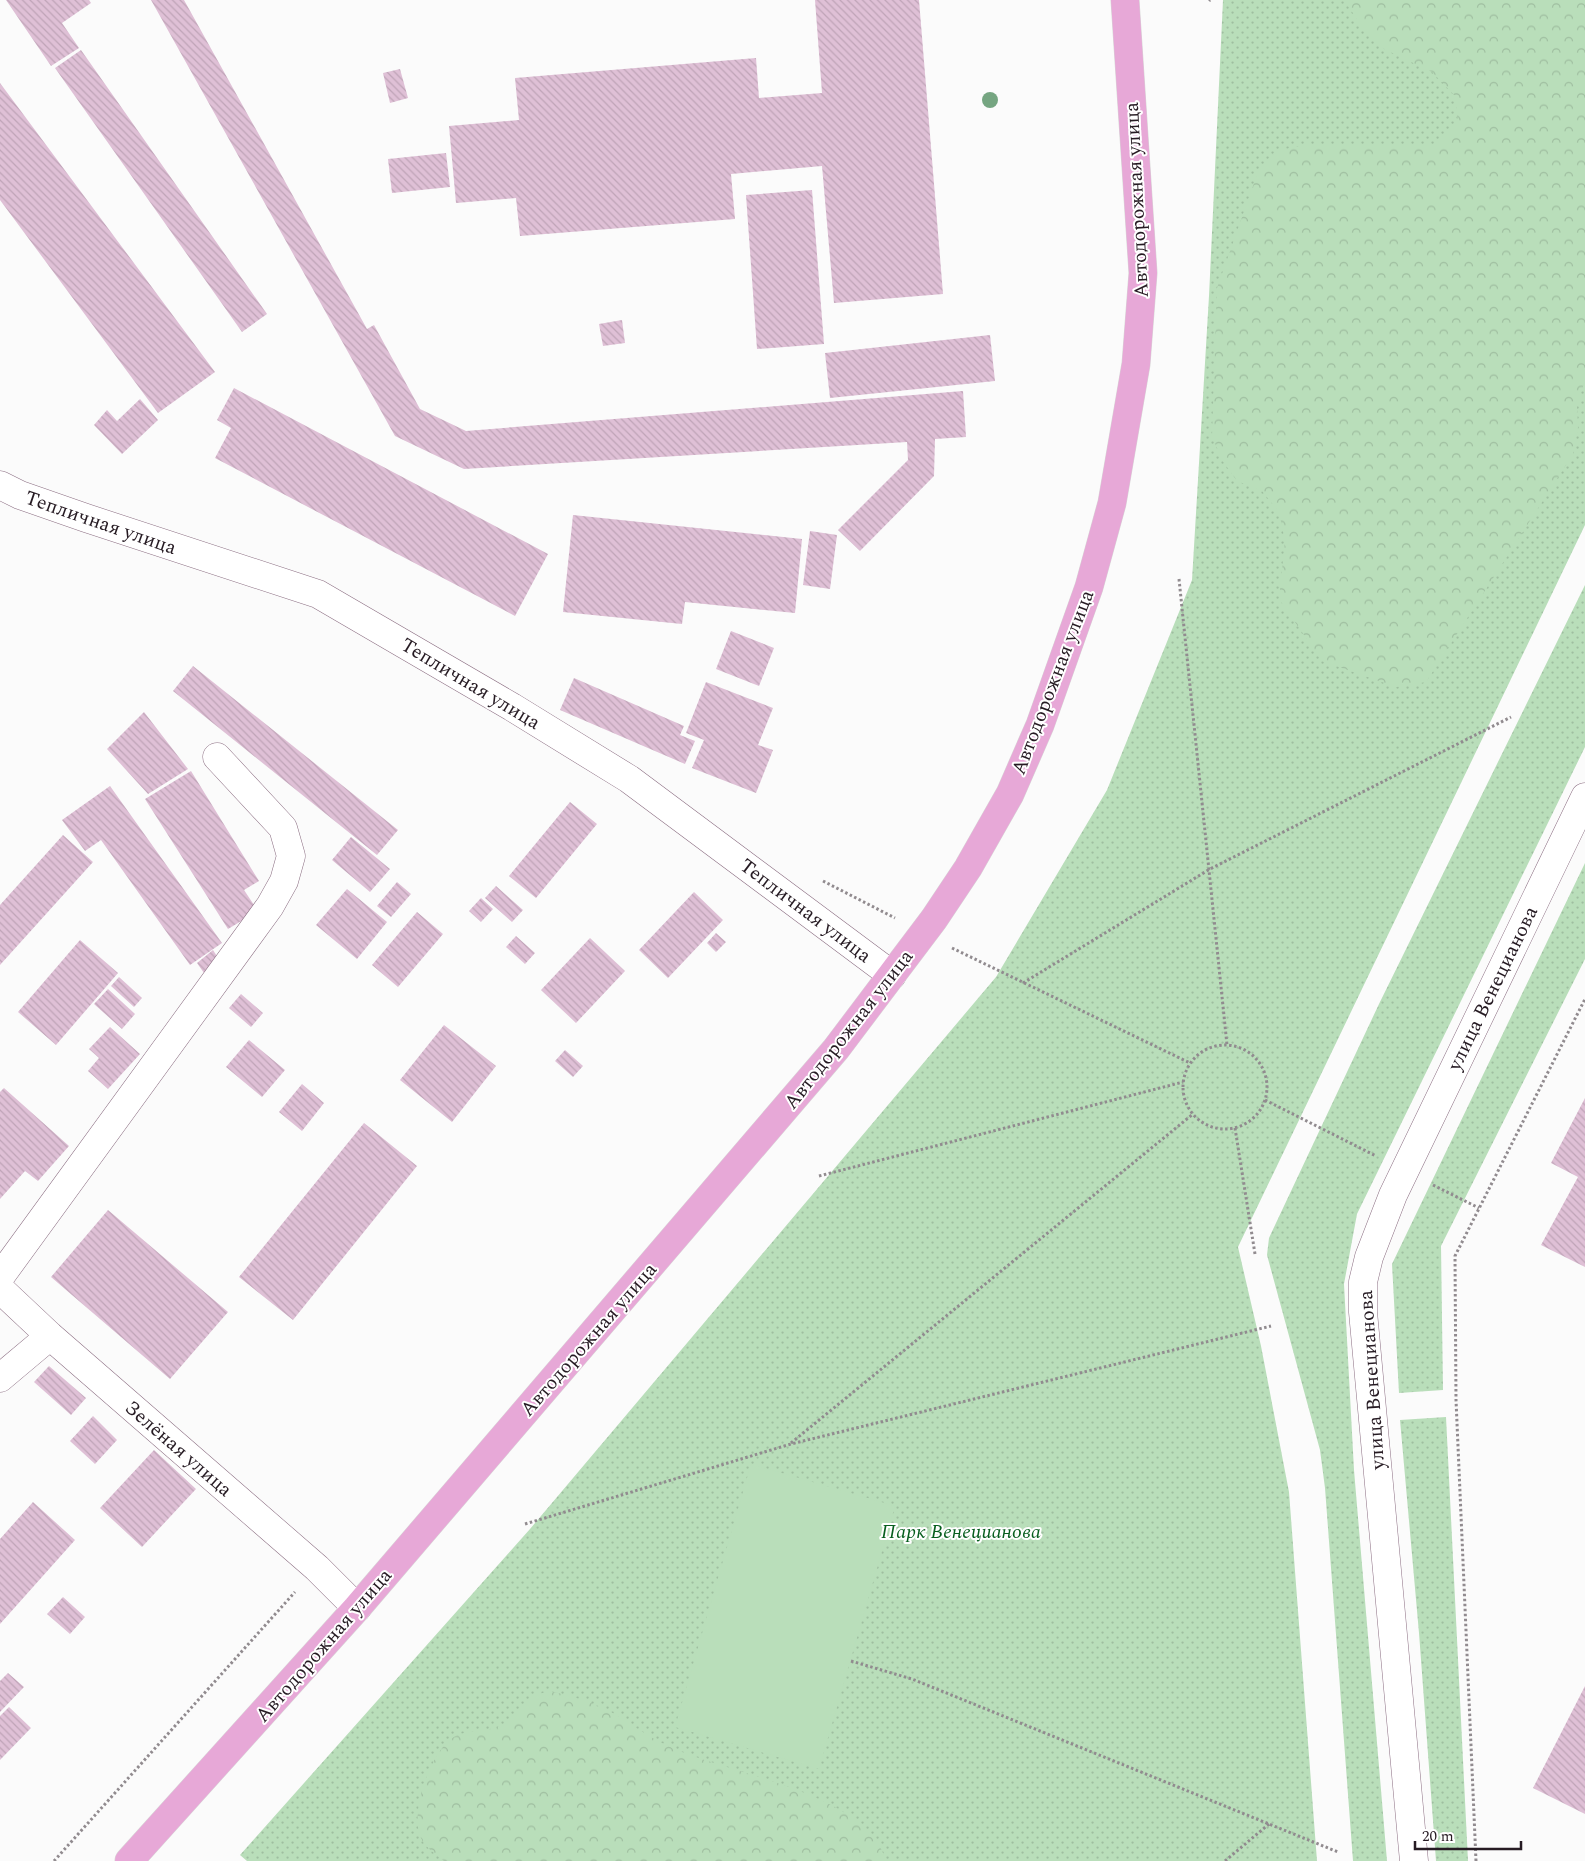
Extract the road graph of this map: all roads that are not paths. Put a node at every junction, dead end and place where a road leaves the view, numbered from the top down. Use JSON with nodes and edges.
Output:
{"nodes":[{"id":1,"x":1125,"y":0,"type":"edge"},
{"id":2,"x":0,"y":485,"type":"edge"},
{"id":3,"x":217,"y":756,"type":"dead end"},
{"id":4,"x":1585,"y":797,"type":"edge"},
{"id":5,"x":892,"y":974,"type":"junction"},
{"id":6,"x":0,"y":1277,"type":"edge"},
{"id":7,"x":0,"y":1290,"type":"edge"},
{"id":8,"x":50,"y":1336,"type":"junction"},
{"id":9,"x":0,"y":1378,"type":"edge"},
{"id":10,"x":357,"y":1608,"type":"junction"},
{"id":11,"x":129,"y":1861,"type":"edge"},
{"id":12,"x":1414,"y":1861,"type":"edge"}],
"edges":[{"from":1,"to":5,"type":"main road","name":"Автодорожная улица"},
{"from":2,"to":5,"type":"street","name":"Тепличная улица"},
{"from":3,"to":6,"type":"street"},
{"from":4,"to":12,"type":"street","name":"улица Венецианова"},
{"from":5,"to":10,"type":"main road","name":"Автодорожная улица"},
{"from":7,"to":8,"type":"street","name":"Зелёная улица"},
{"from":8,"to":9,"type":"street"},
{"from":8,"to":10,"type":"street","name":"Зелёная улица"},
{"from":10,"to":11,"type":"main road","name":"Автодорожная улица"}]}
